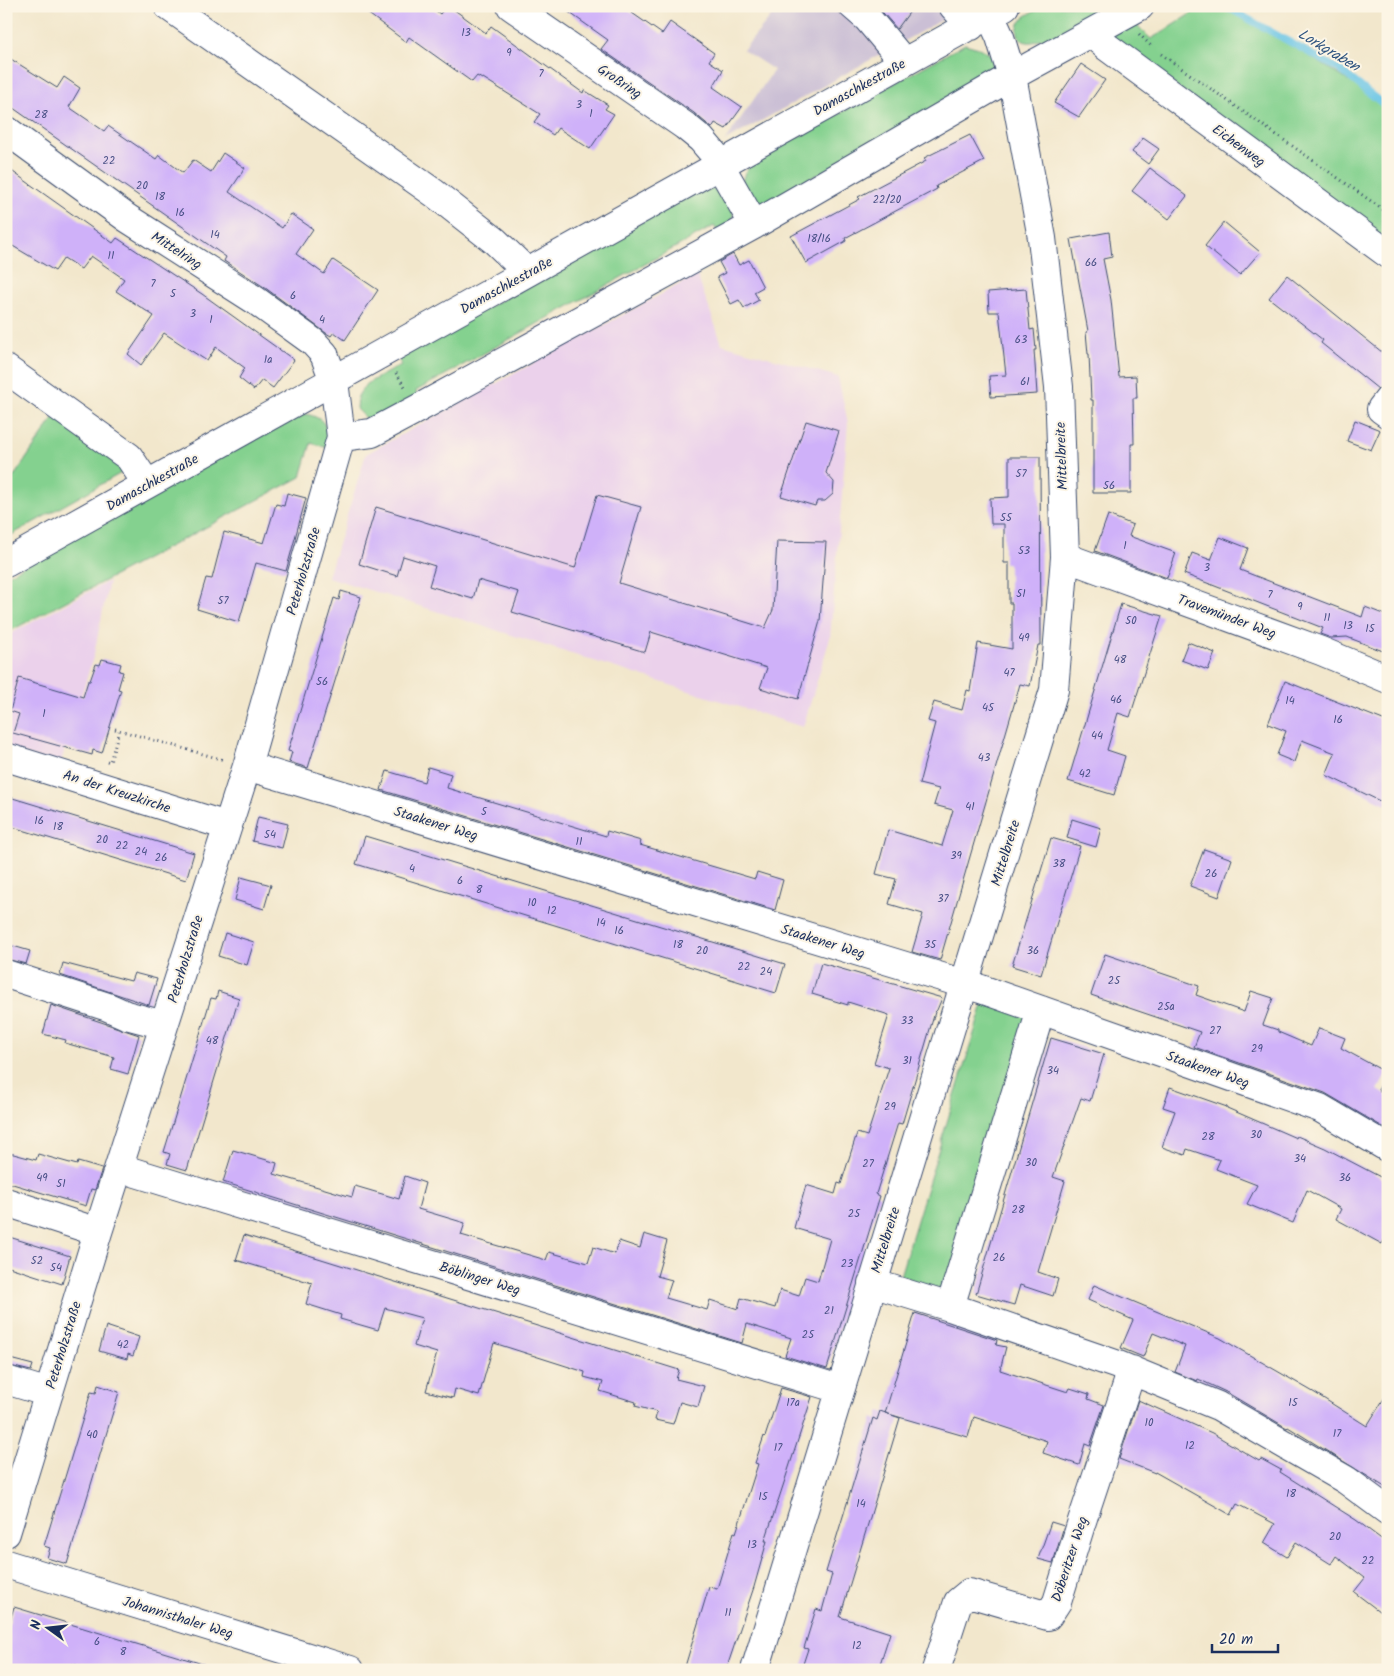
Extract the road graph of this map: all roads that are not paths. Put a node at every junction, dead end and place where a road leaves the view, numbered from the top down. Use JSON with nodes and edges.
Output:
{"nodes":[{"id":1,"x":168,"y":6,"type":"edge"},
{"id":2,"x":511,"y":6,"type":"edge"},
{"id":3,"x":853,"y":6,"type":"edge"},
{"id":4,"x":1130,"y":11,"type":"edge"},
{"id":5,"x":980,"y":13,"type":"edge"},
{"id":6,"x":1092,"y":34,"type":"junction"},
{"id":7,"x":904,"y":62,"type":"junction"},
{"id":8,"x":1012,"y":76,"type":"junction"},
{"id":9,"x":6,"y":130,"type":"edge"},
{"id":10,"x":720,"y":166,"type":"junction"},
{"id":11,"x":754,"y":225,"type":"junction"},
{"id":12,"x":1388,"y":254,"type":"edge"},
{"id":13,"x":524,"y":274,"type":"junction"},
{"id":14,"x":6,"y":369,"type":"edge"},
{"id":15,"x":334,"y":380,"type":"junction"},
{"id":16,"x":1388,"y":400,"type":"edge"},
{"id":17,"x":1388,"y":414,"type":"edge"},
{"id":18,"x":341,"y":437,"type":"junction"},
{"id":19,"x":147,"y":484,"type":"junction"},
{"id":20,"x":1065,"y":557,"type":"junction"},
{"id":21,"x":6,"y":563,"type":"edge"},
{"id":22,"x":1388,"y":679,"type":"edge"},
{"id":23,"x":6,"y":757,"type":"edge"},
{"id":24,"x":247,"y":766,"type":"junction"},
{"id":25,"x":227,"y":826,"type":"junction"},
{"id":26,"x":6,"y":974,"type":"edge"},
{"id":27,"x":965,"y":984,"type":"junction"},
{"id":28,"x":1041,"y":1010,"type":"junction"},
{"id":29,"x":164,"y":1026,"type":"junction"},
{"id":30,"x":1388,"y":1148,"type":"edge"},
{"id":31,"x":120,"y":1168,"type":"junction"},
{"id":32,"x":6,"y":1202,"type":"edge"},
{"id":33,"x":98,"y":1232,"type":"junction"},
{"id":34,"x":872,"y":1283,"type":"junction"},
{"id":35,"x":950,"y":1307,"type":"junction"},
{"id":36,"x":1132,"y":1370,"type":"junction"},
{"id":37,"x":6,"y":1380,"type":"edge"},
{"id":38,"x":840,"y":1388,"type":"junction"},
{"id":39,"x":49,"y":1393,"type":"junction"},
{"id":40,"x":1388,"y":1511,"type":"edge"},
{"id":41,"x":6,"y":1533,"type":"edge"},
{"id":42,"x":6,"y":1564,"type":"edge"},
{"id":43,"x":350,"y":1670,"type":"edge"},
{"id":44,"x":755,"y":1670,"type":"edge"},
{"id":45,"x":936,"y":1670,"type":"edge"}],
"edges":[{"from":1,"to":13,"type":"street"},
{"from":2,"to":10,"type":"street","name":"Großring"},
{"from":3,"to":7,"type":"street"},
{"from":4,"to":6,"type":"street"},
{"from":5,"to":7,"type":"street","name":"Damaschkestraße"},
{"from":5,"to":8,"type":"street","name":"Mittelbreite"},
{"from":6,"to":8,"type":"street"},
{"from":6,"to":12,"type":"street","name":"Eichenweg"},
{"from":7,"to":10,"type":"street","name":"Damaschkestraße"},
{"from":8,"to":11,"type":"street"},
{"from":8,"to":20,"type":"street","name":"Mittelbreite"},
{"from":9,"to":15,"type":"street","name":"Mittelring"},
{"from":10,"to":11,"type":"street","name":"Großring"},
{"from":10,"to":13,"type":"street","name":"Damaschkestraße"},
{"from":11,"to":18,"type":"street"},
{"from":13,"to":15,"type":"street","name":"Damaschkestraße"},
{"from":14,"to":19,"type":"street"},
{"from":15,"to":18,"type":"street","name":"Peterholzstraße"},
{"from":15,"to":19,"type":"street","name":"Damaschkestraße"},
{"from":16,"to":17,"type":"street"},
{"from":18,"to":24,"type":"street","name":"Peterholzstraße"},
{"from":19,"to":21,"type":"street","name":"Damaschkestraße"},
{"from":20,"to":22,"type":"street","name":"Travemünder Weg"},
{"from":20,"to":27,"type":"street","name":"Mittelbreite"},
{"from":23,"to":25,"type":"street","name":"An der Kreuzkirche"},
{"from":24,"to":25,"type":"street","name":"Peterholzstraße"},
{"from":24,"to":27,"type":"street","name":"Staakener Weg"},
{"from":25,"to":29,"type":"street","name":"Peterholzstraße"},
{"from":26,"to":29,"type":"street"},
{"from":27,"to":28,"type":"street","name":"Staakener Weg"},
{"from":27,"to":34,"type":"street","name":"Mittelbreite"},
{"from":28,"to":30,"type":"street","name":"Staakener Weg"},
{"from":28,"to":35,"type":"street"},
{"from":29,"to":31,"type":"street","name":"Peterholzstraße"},
{"from":31,"to":33,"type":"street","name":"Peterholzstraße"},
{"from":31,"to":38,"type":"street","name":"Böblinger Weg"},
{"from":32,"to":33,"type":"street"},
{"from":33,"to":39,"type":"street","name":"Peterholzstraße"},
{"from":34,"to":35,"type":"street"},
{"from":34,"to":38,"type":"street","name":"Mittelbreite"},
{"from":35,"to":36,"type":"street"},
{"from":36,"to":40,"type":"street"},
{"from":36,"to":45,"type":"street","name":"Döberitzer Weg"},
{"from":37,"to":39,"type":"street"},
{"from":38,"to":44,"type":"street","name":"Mittelbreite"},
{"from":39,"to":41,"type":"street","name":"Peterholzstraße"},
{"from":42,"to":43,"type":"street","name":"Johannisthaler Weg"}]}
